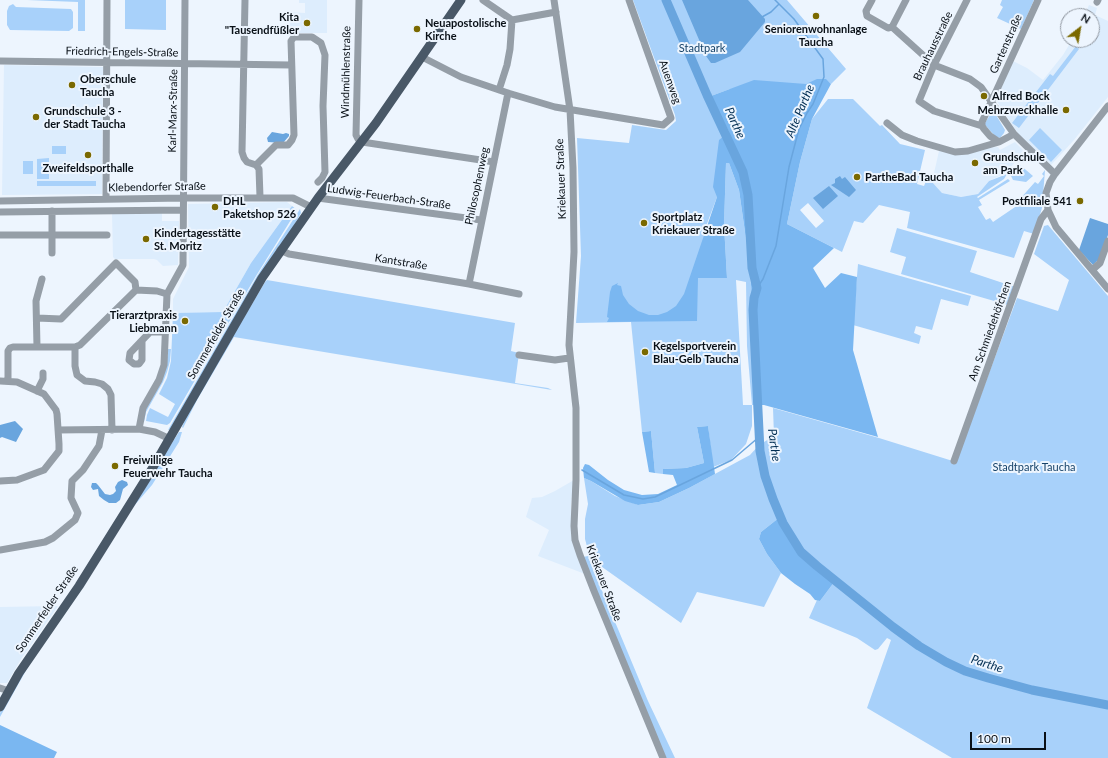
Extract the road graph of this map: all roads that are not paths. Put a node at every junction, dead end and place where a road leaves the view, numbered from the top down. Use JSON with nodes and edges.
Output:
{"nodes":[{"id":1,"x":107,"y":0,"type":"edge"},
{"id":2,"x":185,"y":0,"type":"edge"},
{"id":3,"x":245,"y":0,"type":"edge"},
{"id":4,"x":359,"y":0,"type":"edge"},
{"id":5,"x":461,"y":0,"type":"edge"},
{"id":6,"x":483,"y":0,"type":"edge"},
{"id":7,"x":554,"y":0,"type":"edge"},
{"id":8,"x":629,"y":0,"type":"edge"},
{"id":9,"x":872,"y":0,"type":"edge"},
{"id":10,"x":906,"y":0,"type":"edge"},
{"id":11,"x":967,"y":0,"type":"edge"},
{"id":12,"x":1038,"y":0,"type":"edge"},
{"id":13,"x":556,"y":12,"type":"junction"},
{"id":14,"x":512,"y":20,"type":"junction"},
{"id":15,"x":892,"y":27,"type":"junction"},
{"id":16,"x":422,"y":57,"type":"junction"},
{"id":17,"x":0,"y":61,"type":"edge"},
{"id":18,"x":107,"y":62,"type":"junction"},
{"id":19,"x":184,"y":64,"type":"junction"},
{"id":20,"x":244,"y":64,"type":"junction"},
{"id":21,"x":292,"y":65,"type":"junction"},
{"id":22,"x":934,"y":65,"type":"junction"},
{"id":23,"x":499,"y":90,"type":"junction"},
{"id":24,"x":508,"y":93,"type":"junction"},
{"id":25,"x":992,"y":101,"type":"junction"},
{"id":26,"x":1108,"y":106,"type":"edge"},
{"id":27,"x":570,"y":110,"type":"junction"},
{"id":28,"x":887,"y":123,"type":"dead end"},
{"id":29,"x":982,"y":126,"type":"junction"},
{"id":30,"x":1014,"y":134,"type":"junction"},
{"id":31,"x":362,"y":142,"type":"junction"},
{"id":32,"x":999,"y":142,"type":"junction"},
{"id":33,"x":494,"y":162,"type":"junction"},
{"id":34,"x":256,"y":166,"type":"junction"},
{"id":35,"x":1055,"y":174,"type":"junction"},
{"id":36,"x":318,"y":182,"type":"dead end"},
{"id":37,"x":260,"y":197,"type":"junction"},
{"id":38,"x":183,"y":198,"type":"junction"},
{"id":39,"x":318,"y":198,"type":"junction"},
{"id":40,"x":106,"y":199,"type":"junction"},
{"id":41,"x":0,"y":201,"type":"edge"},
{"id":42,"x":311,"y":207,"type":"junction"},
{"id":43,"x":183,"y":210,"type":"junction"},
{"id":44,"x":1048,"y":210,"type":"junction"},
{"id":45,"x":52,"y":211,"type":"junction"},
{"id":46,"x":0,"y":212,"type":"edge"},
{"id":47,"x":481,"y":220,"type":"junction"},
{"id":48,"x":0,"y":235,"type":"edge"},
{"id":49,"x":52,"y":235,"type":"junction"},
{"id":50,"x":107,"y":235,"type":"dead end"},
{"id":51,"x":1108,"y":241,"type":"edge"},
{"id":52,"x":280,"y":250,"type":"junction"},
{"id":53,"x":52,"y":254,"type":"dead end"},
{"id":54,"x":1092,"y":270,"type":"junction"},
{"id":55,"x":42,"y":279,"type":"dead end"},
{"id":56,"x":469,"y":284,"type":"junction"},
{"id":57,"x":1108,"y":288,"type":"edge"},
{"id":58,"x":136,"y":290,"type":"junction"},
{"id":59,"x":167,"y":294,"type":"junction"},
{"id":60,"x":519,"y":294,"type":"dead end"},
{"id":61,"x":36,"y":318,"type":"junction"},
{"id":62,"x":166,"y":332,"type":"junction"},
{"id":63,"x":142,"y":341,"type":"dead end"},
{"id":64,"x":37,"y":347,"type":"junction"},
{"id":65,"x":75,"y":347,"type":"junction"},
{"id":66,"x":519,"y":355,"type":"dead end"},
{"id":67,"x":569,"y":358,"type":"junction"},
{"id":68,"x":43,"y":373,"type":"dead end"},
{"id":69,"x":0,"y":381,"type":"edge"},
{"id":70,"x":8,"y":381,"type":"junction"},
{"id":71,"x":37,"y":391,"type":"junction"},
{"id":72,"x":139,"y":429,"type":"junction"},
{"id":73,"x":58,"y":430,"type":"junction"},
{"id":74,"x":102,"y":430,"type":"junction"},
{"id":75,"x":112,"y":430,"type":"junction"},
{"id":76,"x":170,"y":439,"type":"junction"},
{"id":77,"x":954,"y":461,"type":"dead end"},
{"id":78,"x":0,"y":481,"type":"edge"},
{"id":79,"x":0,"y":550,"type":"edge"},
{"id":80,"x":0,"y":688,"type":"edge"},
{"id":81,"x":9,"y":691,"type":"junction"},
{"id":82,"x":0,"y":707,"type":"edge"},
{"id":83,"x":664,"y":758,"type":"edge"}],
"edges":[{"from":1,"to":18,"type":"street"},
{"from":2,"to":19,"type":"street","name":"Karl-Marx-Straße"},
{"from":3,"to":20,"type":"street"},
{"from":4,"to":31,"type":"street","name":"Windmühlenstraße"},
{"from":5,"to":16,"type":"main road","name":"Sommerfelder Straße"},
{"from":6,"to":14,"type":"street"},
{"from":7,"to":13,"type":"street","name":"Kriekauer Straße"},
{"from":8,"to":27,"type":"street","name":"Auenweg"},
{"from":9,"to":15,"type":"street"},
{"from":10,"to":15,"type":"street"},
{"from":11,"to":22,"type":"street","name":"Brauhausstraße"},
{"from":12,"to":25,"type":"street","name":"Gartenstraße"},
{"from":13,"to":14,"type":"street"},
{"from":13,"to":27,"type":"street","name":"Kriekauer Straße"},
{"from":14,"to":23,"type":"street"},
{"from":15,"to":22,"type":"street"},
{"from":16,"to":23,"type":"street"},
{"from":16,"to":31,"type":"main road","name":"Sommerfelder Straße"},
{"from":17,"to":18,"type":"street","name":"Friedrich-Engels-Straße"},
{"from":18,"to":19,"type":"street","name":"Friedrich-Engels-Straße"},
{"from":18,"to":40,"type":"street"},
{"from":19,"to":20,"type":"street","name":"Friedrich-Engels-Straße"},
{"from":19,"to":38,"type":"street","name":"Karl-Marx-Straße"},
{"from":20,"to":21,"type":"street","name":"Friedrich-Engels-Straße"},
{"from":20,"to":34,"type":"street"},
{"from":21,"to":34,"type":"street"},
{"from":21,"to":36,"type":"street"},
{"from":22,"to":25,"type":"street"},
{"from":22,"to":29,"type":"street","name":"Brauhausstraße"},
{"from":23,"to":24,"type":"street"},
{"from":24,"to":27,"type":"street"},
{"from":24,"to":33,"type":"street","name":"Philosophenweg"},
{"from":25,"to":29,"type":"street","name":"Gartenstraße"},
{"from":25,"to":30,"type":"street"},
{"from":26,"to":35,"type":"street"},
{"from":27,"to":67,"type":"street","name":"Kriekauer Straße"},
{"from":28,"to":32,"type":"street"},
{"from":29,"to":32,"type":"street"},
{"from":30,"to":32,"type":"street"},
{"from":30,"to":35,"type":"street"},
{"from":31,"to":33,"type":"street"},
{"from":31,"to":39,"type":"main road","name":"Sommerfelder Straße"},
{"from":33,"to":47,"type":"street","name":"Philosophenweg"},
{"from":34,"to":37,"type":"street"},
{"from":35,"to":44,"type":"street"},
{"from":37,"to":38,"type":"street","name":"Klebendorfer Straße"},
{"from":37,"to":42,"type":"street","name":"Klebendorfer Straße"},
{"from":38,"to":40,"type":"street","name":"Klebendorfer Straße"},
{"from":38,"to":43,"type":"street","name":"Karl-Marx-Straße"},
{"from":39,"to":42,"type":"main road","name":"Sommerfelder Straße"},
{"from":39,"to":47,"type":"street","name":"Ludwig-Feuerbach-Straße"},
{"from":40,"to":41,"type":"street","name":"Klebendorfer Straße"},
{"from":42,"to":52,"type":"main road","name":"Sommerfelder Straße"},
{"from":43,"to":45,"type":"street","name":"Klebendorfer Straße"},
{"from":43,"to":59,"type":"street","name":"Karl-Marx-Straße"},
{"from":44,"to":54,"type":"street"},
{"from":44,"to":77,"type":"street","name":"Am Schmiedehöfchen"},
{"from":45,"to":46,"type":"street","name":"Klebendorfer Straße"},
{"from":45,"to":49,"type":"street"},
{"from":47,"to":56,"type":"street","name":"Philosophenweg"},
{"from":48,"to":49,"type":"street"},
{"from":49,"to":50,"type":"street"},
{"from":49,"to":53,"type":"street"},
{"from":51,"to":54,"type":"street"},
{"from":52,"to":56,"type":"street","name":"Kantstraße"},
{"from":52,"to":76,"type":"main road","name":"Sommerfelder Straße"},
{"from":54,"to":57,"type":"street"},
{"from":55,"to":61,"type":"street"},
{"from":56,"to":60,"type":"street","name":"Kantstraße"},
{"from":58,"to":59,"type":"street"},
{"from":58,"to":61,"type":"street"},
{"from":58,"to":65,"type":"street"},
{"from":59,"to":62,"type":"street"},
{"from":61,"to":64,"type":"street"},
{"from":62,"to":63,"type":"street"},
{"from":62,"to":72,"type":"street"},
{"from":64,"to":65,"type":"street"},
{"from":64,"to":70,"type":"street"},
{"from":65,"to":75,"type":"street"},
{"from":66,"to":67,"type":"street"},
{"from":67,"to":83,"type":"street","name":"Kriekauer Straße"},
{"from":68,"to":71,"type":"street"},
{"from":69,"to":70,"type":"street"},
{"from":70,"to":71,"type":"street"},
{"from":71,"to":73,"type":"street"},
{"from":72,"to":75,"type":"street"},
{"from":72,"to":76,"type":"street"},
{"from":73,"to":74,"type":"street"},
{"from":73,"to":78,"type":"street"},
{"from":74,"to":75,"type":"street"},
{"from":74,"to":79,"type":"street"},
{"from":76,"to":81,"type":"main road","name":"Sommerfelder Straße"},
{"from":80,"to":81,"type":"street"},
{"from":81,"to":82,"type":"main road","name":"Sommerfelder Straße"}]}
